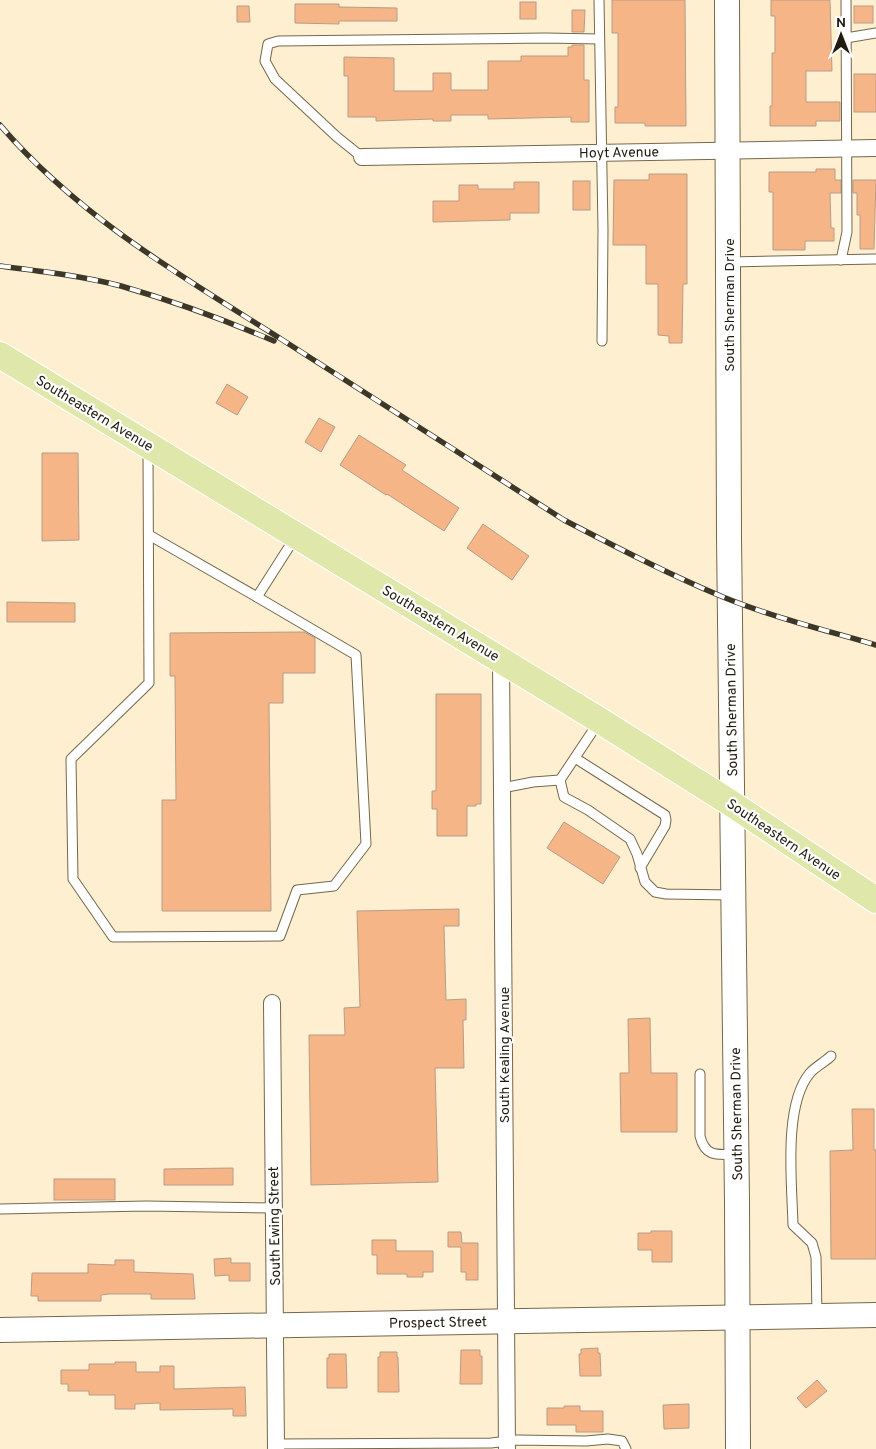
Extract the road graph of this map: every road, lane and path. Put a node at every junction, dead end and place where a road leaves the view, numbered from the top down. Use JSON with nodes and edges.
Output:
{"nodes":[{"id":1,"x":599,"y":0,"type":"edge"},
{"id":2,"x":727,"y":0,"type":"edge"},
{"id":3,"x":846,"y":0,"type":"edge"},
{"id":4,"x":876,"y":33,"type":"edge"},
{"id":5,"x":846,"y":38,"type":"junction"},
{"id":6,"x":599,"y":39,"type":"junction"},
{"id":7,"x":846,"y":148,"type":"junction"},
{"id":8,"x":876,"y":148,"type":"edge"},
{"id":9,"x":728,"y":150,"type":"junction"},
{"id":10,"x":602,"y":152,"type":"junction"},
{"id":11,"x":362,"y":157,"type":"joint"},
{"id":12,"x":876,"y":259,"type":"edge"},
{"id":13,"x":841,"y":260,"type":"junction"},
{"id":14,"x":729,"y":262,"type":"junction"},
{"id":15,"x":602,"y":341,"type":"dead end"},
{"id":16,"x":0,"y":355,"type":"edge"},
{"id":17,"x":148,"y":446,"type":"junction"},
{"id":18,"x":149,"y":535,"type":"junction"},
{"id":19,"x":296,"y":536,"type":"junction"},
{"id":20,"x":257,"y":598,"type":"junction"},
{"id":21,"x":501,"y":660,"type":"junction"},
{"id":22,"x":599,"y":720,"type":"junction"},
{"id":23,"x":575,"y":758,"type":"junction"},
{"id":24,"x":560,"y":780,"type":"junction"},
{"id":25,"x":502,"y":788,"type":"junction"},
{"id":26,"x":732,"y":804,"type":"junction"},
{"id":27,"x":640,"y":868,"type":"junction"},
{"id":28,"x":734,"y":895,"type":"junction"},
{"id":29,"x":876,"y":900,"type":"edge"},
{"id":30,"x":272,"y":1003,"type":"dead end"},
{"id":31,"x":831,"y":1056,"type":"dead end"},
{"id":32,"x":700,"y":1074,"type":"dead end"},
{"id":33,"x":736,"y":1154,"type":"junction"},
{"id":34,"x":274,"y":1208,"type":"junction"},
{"id":35,"x":0,"y":1209,"type":"edge"},
{"id":36,"x":876,"y":1315,"type":"edge"},
{"id":37,"x":817,"y":1316,"type":"junction"},
{"id":38,"x":738,"y":1317,"type":"junction"},
{"id":39,"x":506,"y":1321,"type":"junction"},
{"id":40,"x":275,"y":1324,"type":"junction"},
{"id":41,"x":0,"y":1330,"type":"edge"},
{"id":42,"x":276,"y":1446,"type":"edge"},
{"id":43,"x":507,"y":1446,"type":"edge"},
{"id":44,"x":626,"y":1449,"type":"edge"},
{"id":45,"x":738,"y":1449,"type":"edge"}],
"edges":[{"from":1,"to":6,"type":"lane"},
{"from":2,"to":9,"type":"main road","name":"South Sherman Drive"},
{"from":3,"to":5,"type":"lane"},
{"from":4,"to":5,"type":"lane"},
{"from":5,"to":7,"type":"lane"},
{"from":6,"to":10,"type":"lane"},
{"from":6,"to":11,"type":"lane"},
{"from":7,"to":8,"type":"street","name":"Hoyt Avenue"},
{"from":7,"to":9,"type":"street","name":"Hoyt Avenue"},
{"from":7,"to":13,"type":"lane"},
{"from":9,"to":10,"type":"street","name":"Hoyt Avenue"},
{"from":9,"to":14,"type":"main road","name":"South Sherman Drive"},
{"from":10,"to":11,"type":"street","name":"Hoyt Avenue"},
{"from":10,"to":15,"type":"lane"},
{"from":12,"to":13,"type":"lane"},
{"from":13,"to":14,"type":"lane"},
{"from":14,"to":26,"type":"main road","name":"South Sherman Drive"},
{"from":16,"to":17,"type":"main road","name":"Southeastern Avenue"},
{"from":17,"to":18,"type":"lane"},
{"from":17,"to":19,"type":"main road","name":"Southeastern Avenue"},
{"from":18,"to":20,"type":"lane"},
{"from":18,"to":20,"type":"lane"},
{"from":19,"to":20,"type":"lane"},
{"from":19,"to":21,"type":"main road","name":"Southeastern Avenue"},
{"from":21,"to":22,"type":"main road","name":"Southeastern Avenue"},
{"from":21,"to":25,"type":"street","name":"South Kealing Avenue"},
{"from":22,"to":23,"type":"lane"},
{"from":22,"to":26,"type":"main road","name":"Southeastern Avenue"},
{"from":23,"to":24,"type":"lane"},
{"from":23,"to":27,"type":"lane"},
{"from":24,"to":25,"type":"lane"},
{"from":24,"to":27,"type":"lane"},
{"from":25,"to":39,"type":"street","name":"South Kealing Avenue"},
{"from":26,"to":28,"type":"main road","name":"South Sherman Drive"},
{"from":26,"to":29,"type":"main road","name":"Southeastern Avenue"},
{"from":27,"to":28,"type":"lane"},
{"from":28,"to":33,"type":"main road","name":"South Sherman Drive"},
{"from":30,"to":34,"type":"street","name":"South Ewing Street"},
{"from":31,"to":37,"type":"lane"},
{"from":32,"to":33,"type":"lane"},
{"from":33,"to":38,"type":"main road","name":"South Sherman Drive"},
{"from":34,"to":35,"type":"lane"},
{"from":34,"to":40,"type":"street","name":"South Ewing Street"},
{"from":36,"to":37,"type":"main road","name":"Prospect Street"},
{"from":37,"to":38,"type":"main road","name":"Prospect Street"},
{"from":38,"to":39,"type":"main road","name":"Prospect Street"},
{"from":38,"to":45,"type":"main road","name":"South Sherman Drive"},
{"from":39,"to":40,"type":"main road","name":"Prospect Street"},
{"from":39,"to":43,"type":"street","name":"South Kealing Avenue"},
{"from":40,"to":41,"type":"main road","name":"Prospect Street"},
{"from":40,"to":42,"type":"street","name":"South Ewing Street"},
{"from":42,"to":43,"type":"lane"},
{"from":43,"to":44,"type":"lane"}]}
